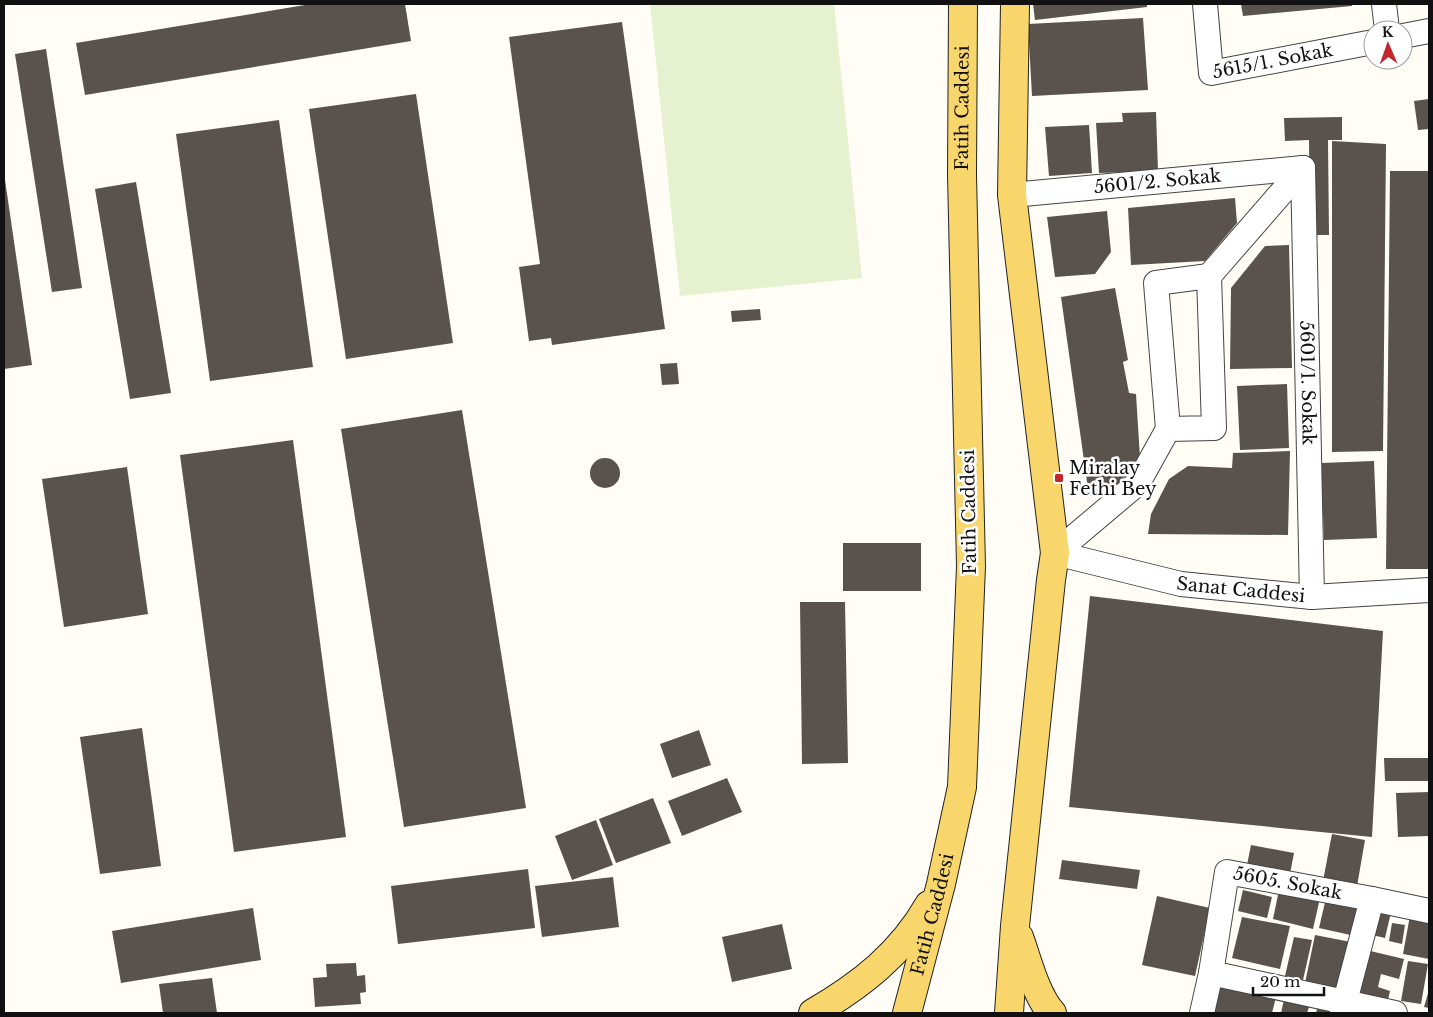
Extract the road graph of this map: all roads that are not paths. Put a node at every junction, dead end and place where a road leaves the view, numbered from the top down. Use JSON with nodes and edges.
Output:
{"nodes":[{"id":1,"x":963,"y":4,"type":"edge"},
{"id":2,"x":1015,"y":4,"type":"edge"},
{"id":3,"x":1205,"y":4,"type":"edge"},
{"id":4,"x":1384,"y":4,"type":"edge"},
{"id":5,"x":1386,"y":20,"type":"edge"},
{"id":6,"x":1429,"y":31,"type":"edge"},
{"id":7,"x":1413,"y":34,"type":"edge"},
{"id":8,"x":1363,"y":44,"type":"edge"},
{"id":9,"x":1303,"y":168,"type":"junction"},
{"id":10,"x":1012,"y":195,"type":"junction"},
{"id":11,"x":1209,"y":276,"type":"junction"},
{"id":12,"x":1168,"y":429,"type":"junction"},
{"id":13,"x":1055,"y":553,"type":"junction"},
{"id":14,"x":1429,"y":590,"type":"edge"},
{"id":15,"x":1312,"y":597,"type":"junction"},
{"id":16,"x":942,"y":884,"type":"junction"},
{"id":17,"x":1372,"y":899,"type":"junction"},
{"id":18,"x":1429,"y":911,"type":"edge"},
{"id":19,"x":1015,"y":926,"type":"junction"},
{"id":20,"x":1211,"y":973,"type":"junction"},
{"id":21,"x":1343,"y":1008,"type":"edge"},
{"id":22,"x":813,"y":1013,"type":"edge"},
{"id":23,"x":907,"y":1013,"type":"edge"},
{"id":24,"x":1009,"y":1013,"type":"edge"},
{"id":25,"x":1052,"y":1013,"type":"edge"},
{"id":26,"x":1202,"y":1013,"type":"edge"},
{"id":27,"x":1394,"y":1013,"type":"edge"}],
"edges":[{"from":1,"to":16,"type":"main road","name":"Fatih Caddesi"},
{"from":2,"to":10,"type":"main road"},
{"from":3,"to":8,"type":"street","name":"5615/1. Sokak"},
{"from":4,"to":5,"type":"street"},
{"from":6,"to":7,"type":"street"},
{"from":9,"to":10,"type":"street","name":"5601/2. Sokak"},
{"from":9,"to":11,"type":"street"},
{"from":9,"to":15,"type":"street","name":"5601/1. Sokak"},
{"from":10,"to":13,"type":"main road"},
{"from":11,"to":12,"type":"street"},
{"from":11,"to":12,"type":"street"},
{"from":12,"to":13,"type":"street"},
{"from":13,"to":15,"type":"street","name":"Sanat Caddesi"},
{"from":13,"to":19,"type":"main road"},
{"from":14,"to":15,"type":"street","name":"Sanat Caddesi"},
{"from":16,"to":22,"type":"main road"},
{"from":16,"to":23,"type":"main road","name":"Fatih Caddesi"},
{"from":17,"to":18,"type":"street","name":"5605. Sokak"},
{"from":17,"to":20,"type":"street","name":"5605. Sokak"},
{"from":17,"to":21,"type":"street"},
{"from":19,"to":24,"type":"main road"},
{"from":19,"to":25,"type":"main road"},
{"from":20,"to":21,"type":"street"},
{"from":20,"to":26,"type":"street","name":"5605. Sokak"},
{"from":21,"to":27,"type":"street"}]}
